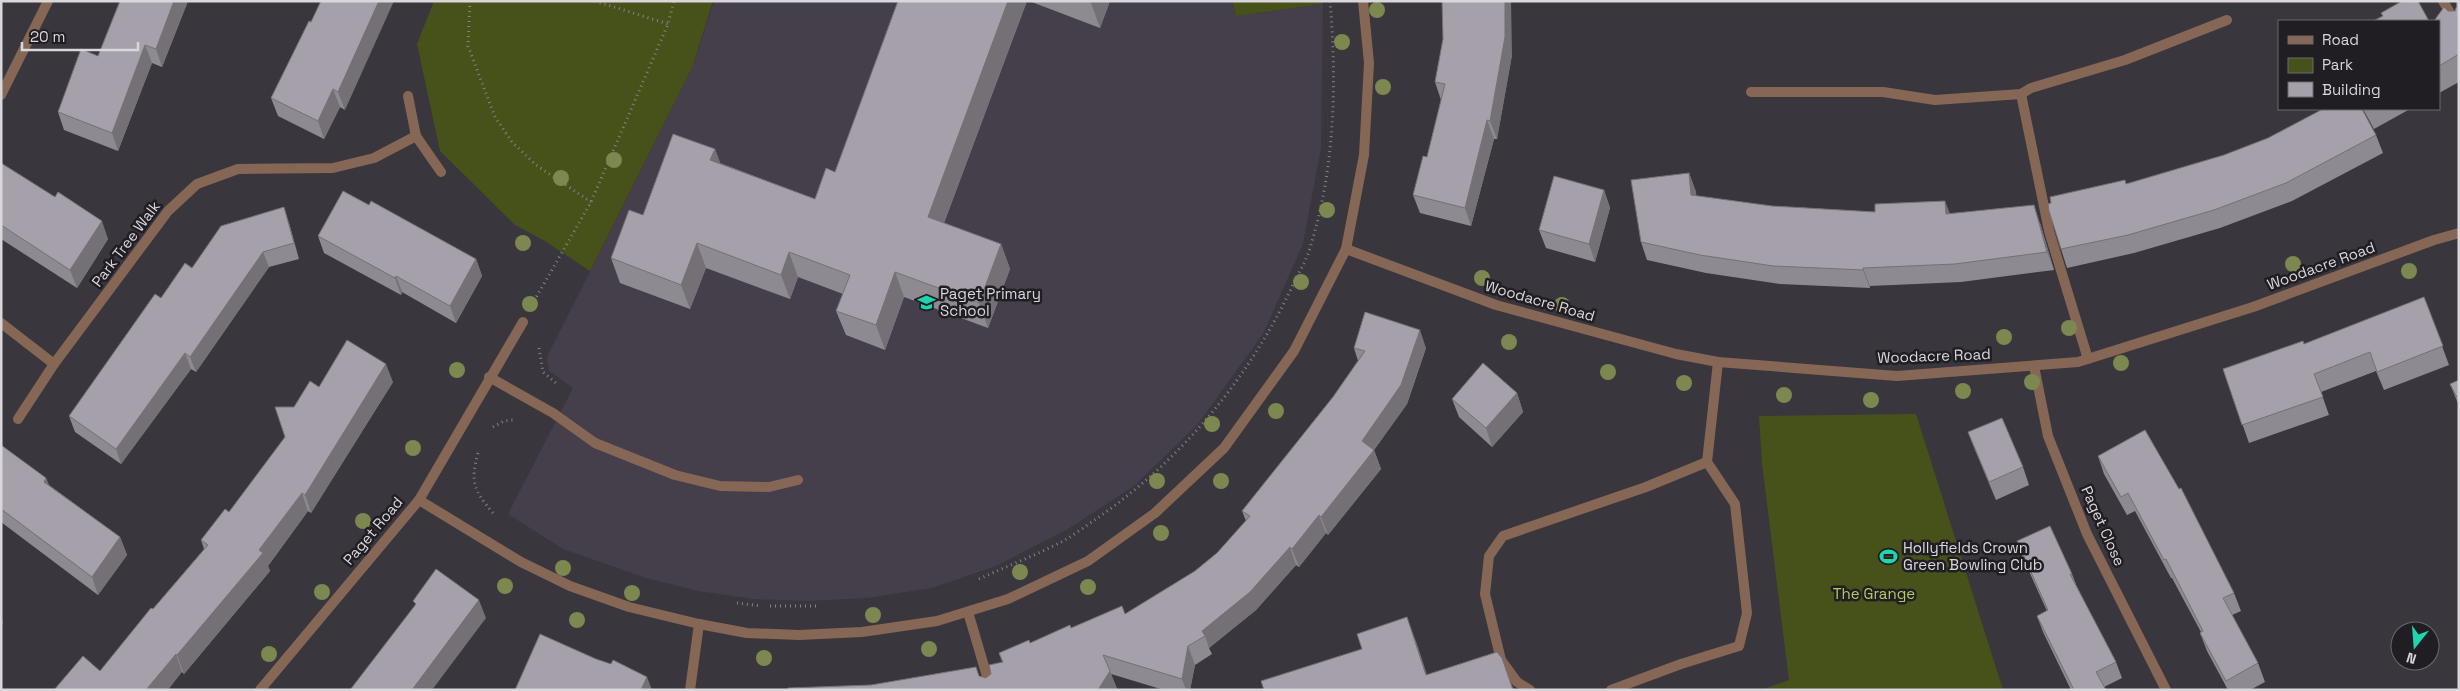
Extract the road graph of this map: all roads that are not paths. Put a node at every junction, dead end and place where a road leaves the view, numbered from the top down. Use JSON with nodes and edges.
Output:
{"nodes":[{"id":1,"x":48,"y":1,"type":"edge"},
{"id":2,"x":1363,"y":1,"type":"edge"},
{"id":3,"x":2443,"y":1,"type":"edge"},
{"id":4,"x":2227,"y":20,"type":"dead end"},
{"id":5,"x":2459,"y":28,"type":"edge"},
{"id":6,"x":1751,"y":92,"type":"dead end"},
{"id":7,"x":2021,"y":94,"type":"junction"},
{"id":8,"x":1,"y":95,"type":"edge"},
{"id":9,"x":408,"y":96,"type":"dead end"},
{"id":10,"x":416,"y":136,"type":"junction"},
{"id":11,"x":441,"y":172,"type":"dead end"},
{"id":12,"x":2459,"y":233,"type":"edge"},
{"id":13,"x":1346,"y":249,"type":"junction"},
{"id":14,"x":523,"y":322,"type":"road end"},
{"id":15,"x":1,"y":323,"type":"edge"},
{"id":16,"x":2088,"y":359,"type":"junction"},
{"id":17,"x":1718,"y":362,"type":"junction"},
{"id":18,"x":54,"y":364,"type":"junction"},
{"id":19,"x":2034,"y":366,"type":"junction"},
{"id":20,"x":489,"y":377,"type":"junction"},
{"id":21,"x":18,"y":419,"type":"dead end"},
{"id":22,"x":1708,"y":462,"type":"junction"},
{"id":23,"x":798,"y":480,"type":"dead end"},
{"id":24,"x":418,"y":500,"type":"junction"},
{"id":25,"x":968,"y":612,"type":"junction"},
{"id":26,"x":699,"y":624,"type":"junction"},
{"id":27,"x":260,"y":690,"type":"edge"},
{"id":28,"x":690,"y":690,"type":"edge"},
{"id":29,"x":991,"y":690,"type":"edge"},
{"id":30,"x":1530,"y":690,"type":"edge"},
{"id":31,"x":1610,"y":690,"type":"edge"},
{"id":32,"x":2166,"y":690,"type":"edge"}],
"edges":[{"from":1,"to":8,"type":"street"},
{"from":2,"to":13,"type":"street"},
{"from":3,"to":5,"type":"street"},
{"from":4,"to":7,"type":"street"},
{"from":6,"to":7,"type":"street"},
{"from":7,"to":16,"type":"street"},
{"from":9,"to":10,"type":"street"},
{"from":10,"to":11,"type":"street"},
{"from":10,"to":18,"type":"street","name":"Park Tree Walk"},
{"from":12,"to":16,"type":"street","name":"Woodacre Road"},
{"from":13,"to":17,"type":"street","name":"Woodacre Road"},
{"from":13,"to":25,"type":"street"},
{"from":14,"to":20,"type":"street","name":"Paget Road"},
{"from":15,"to":18,"type":"street"},
{"from":16,"to":19,"type":"street","name":"Woodacre Road"},
{"from":17,"to":19,"type":"street","name":"Woodacre Road"},
{"from":17,"to":22,"type":"street"},
{"from":18,"to":21,"type":"street","name":"Park Tree Walk"},
{"from":19,"to":32,"type":"street","name":"Paget Close"},
{"from":20,"to":23,"type":"street"},
{"from":20,"to":24,"type":"street","name":"Paget Road"},
{"from":22,"to":30,"type":"street"},
{"from":22,"to":31,"type":"street"},
{"from":24,"to":26,"type":"street"},
{"from":24,"to":27,"type":"street","name":"Paget Road"},
{"from":25,"to":26,"type":"street"},
{"from":25,"to":29,"type":"street"},
{"from":26,"to":28,"type":"street"}]}
